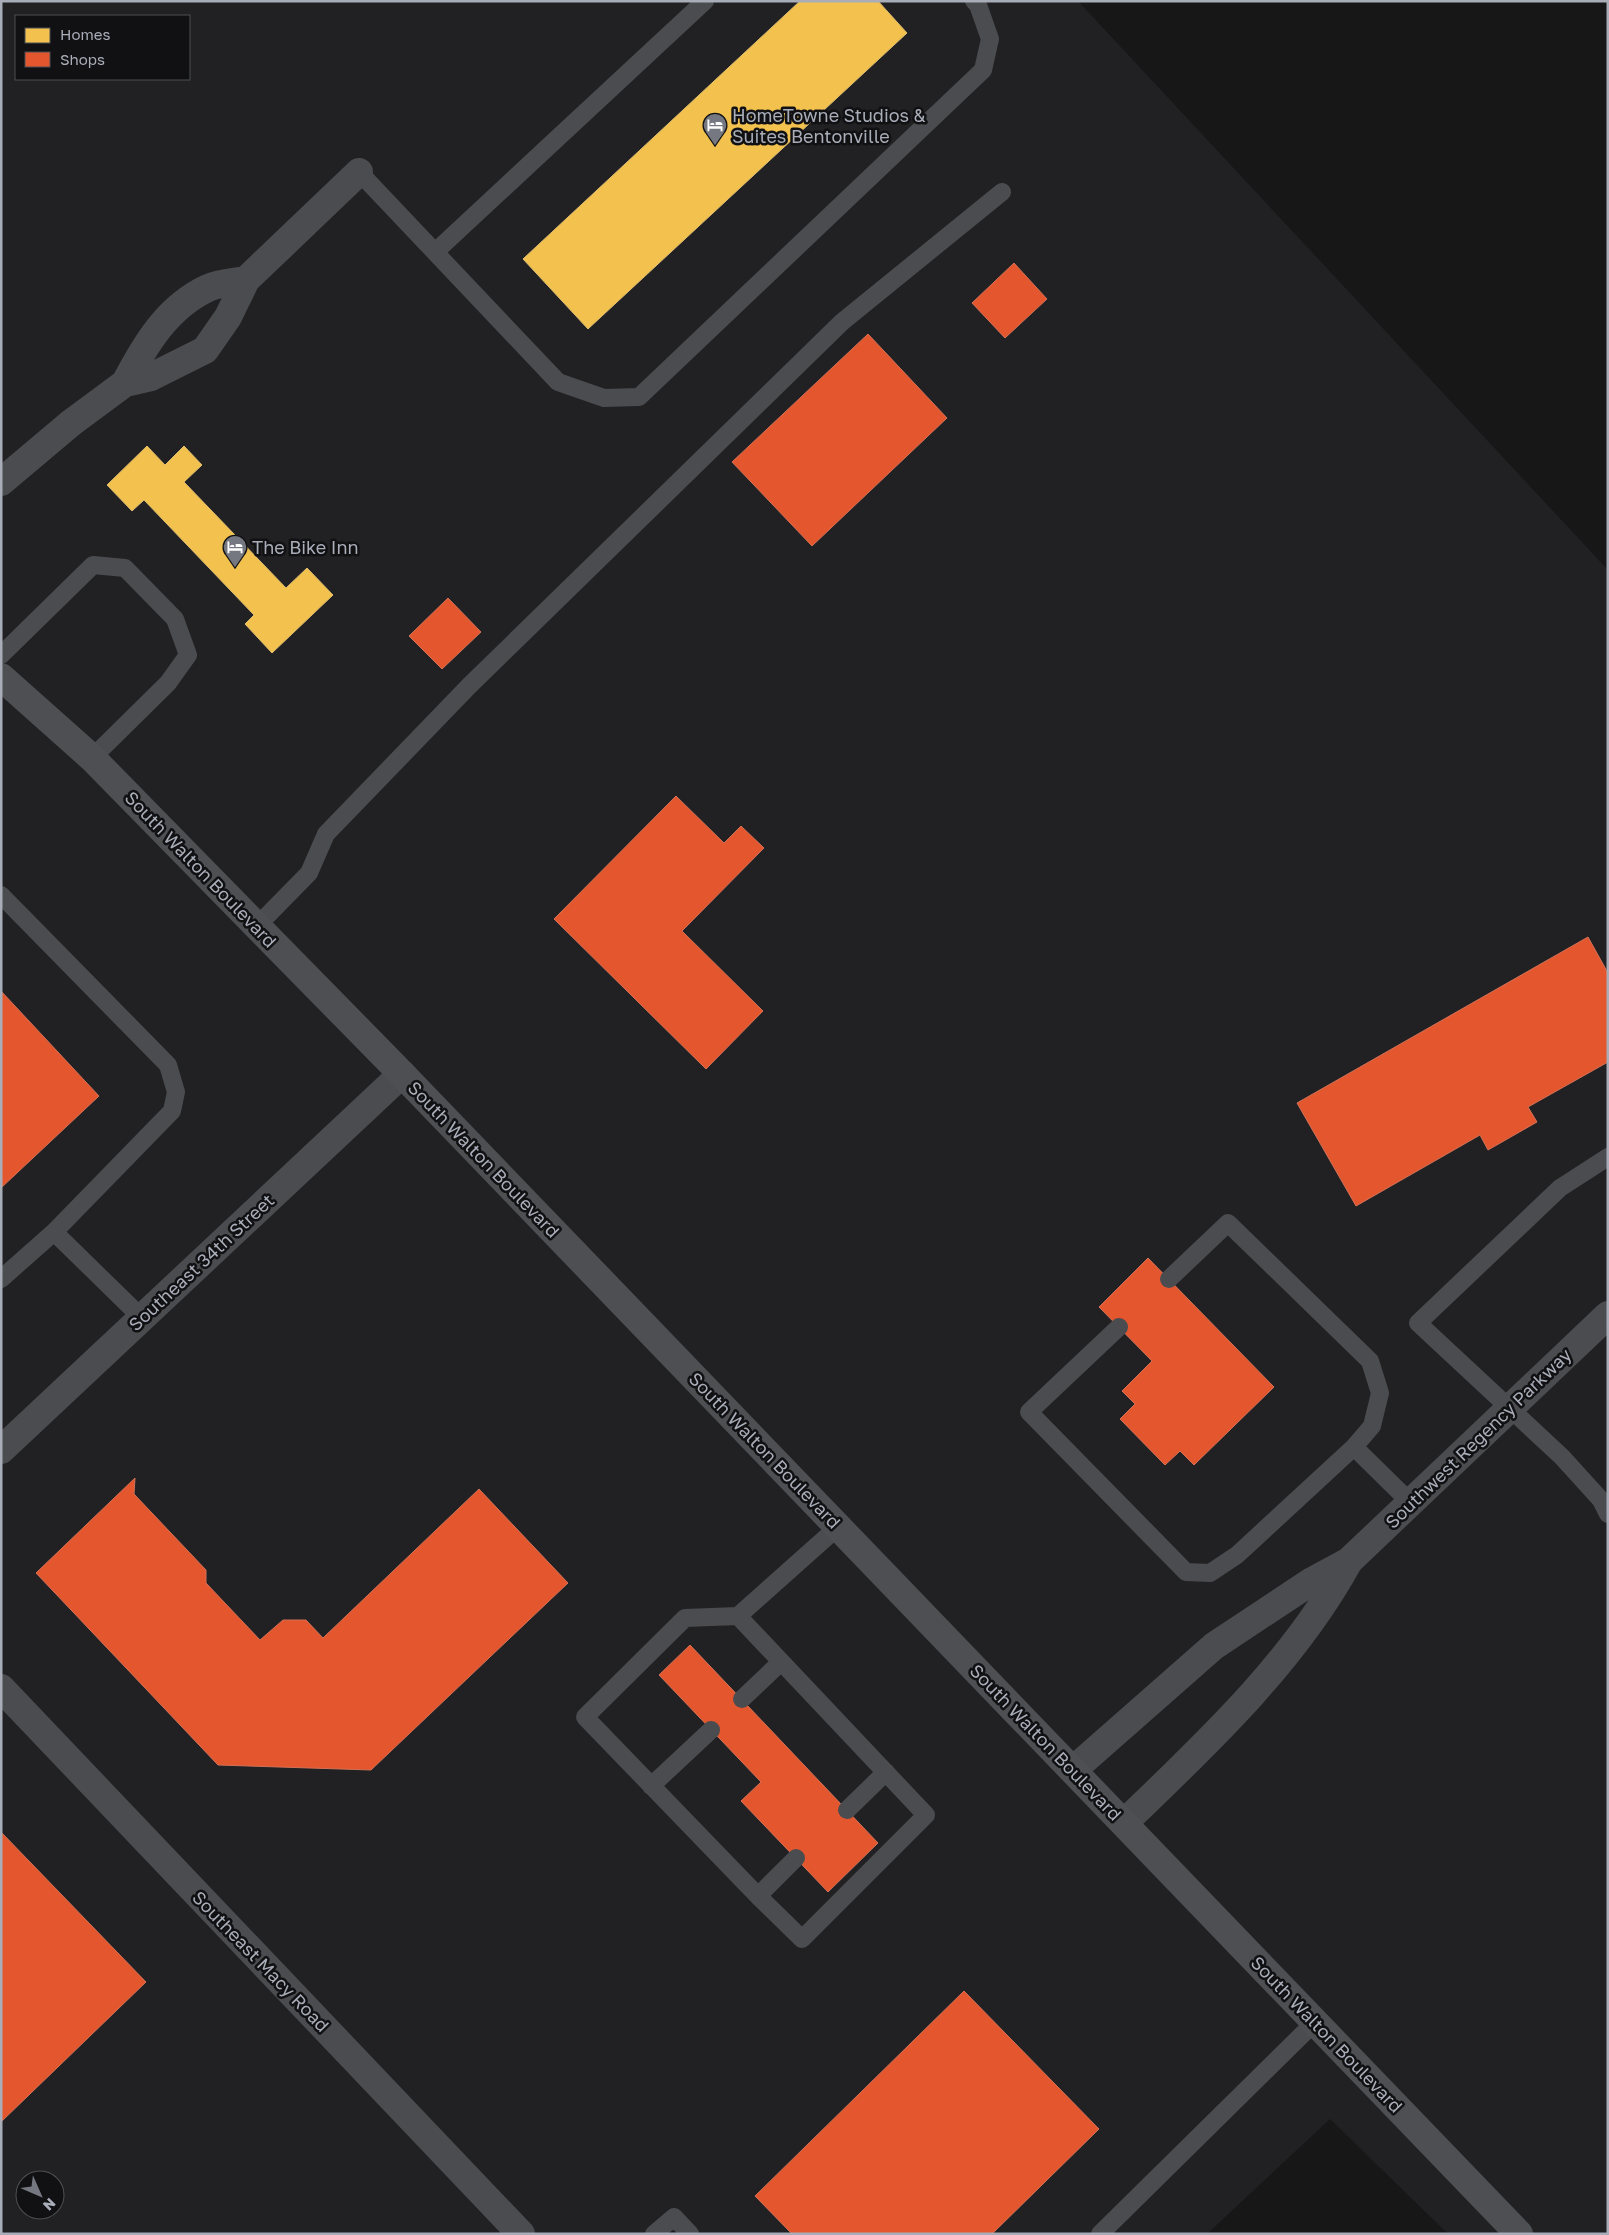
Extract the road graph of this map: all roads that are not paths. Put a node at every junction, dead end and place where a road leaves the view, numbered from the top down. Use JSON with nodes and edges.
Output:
{"nodes":[{"id":1,"x":705,"y":1,"type":"edge"},
{"id":2,"x":974,"y":1,"type":"edge"},
{"id":3,"x":359,"y":172,"type":"joint"},
{"id":4,"x":1002,"y":192,"type":"dead end"},
{"id":5,"x":435,"y":252,"type":"junction"},
{"id":6,"x":246,"y":280,"type":"junction"},
{"id":7,"x":125,"y":383,"type":"junction"},
{"id":8,"x":1,"y":482,"type":"edge"},
{"id":9,"x":1,"y":655,"type":"edge"},
{"id":10,"x":1,"y":678,"type":"edge"},
{"id":11,"x":92,"y":758,"type":"junction"},
{"id":12,"x":1,"y":896,"type":"edge"},
{"id":13,"x":256,"y":926,"type":"junction"},
{"id":14,"x":402,"y":1074,"type":"junction"},
{"id":15,"x":1608,"y":1157,"type":"edge"},
{"id":16,"x":54,"y":1232,"type":"junction"},
{"id":17,"x":1,"y":1279,"type":"edge"},
{"id":18,"x":1169,"y":1279,"type":"dead end"},
{"id":19,"x":1608,"y":1315,"type":"edge"},
{"id":20,"x":142,"y":1318,"type":"junction"},
{"id":21,"x":1119,"y":1327,"type":"dead end"},
{"id":22,"x":1509,"y":1408,"type":"junction"},
{"id":23,"x":1354,"y":1447,"type":"junction"},
{"id":24,"x":1,"y":1450,"type":"edge"},
{"id":25,"x":1410,"y":1502,"type":"junction"},
{"id":26,"x":1608,"y":1514,"type":"edge"},
{"id":27,"x":839,"y":1526,"type":"junction"},
{"id":28,"x":1348,"y":1561,"type":"junction"},
{"id":29,"x":738,"y":1616,"type":"junction"},
{"id":30,"x":781,"y":1662,"type":"junction"},
{"id":31,"x":1,"y":1688,"type":"edge"},
{"id":32,"x":742,"y":1700,"type":"dead end"},
{"id":33,"x":711,"y":1730,"type":"dead end"},
{"id":34,"x":1073,"y":1770,"type":"junction"},
{"id":35,"x":886,"y":1772,"type":"junction"},
{"id":36,"x":652,"y":1786,"type":"junction"},
{"id":37,"x":847,"y":1810,"type":"dead end"},
{"id":38,"x":1124,"y":1823,"type":"junction"},
{"id":39,"x":796,"y":1858,"type":"dead end"},
{"id":40,"x":758,"y":1896,"type":"junction"},
{"id":41,"x":1315,"y":2022,"type":"junction"},
{"id":42,"x":521,"y":2234,"type":"edge"},
{"id":43,"x":654,"y":2234,"type":"edge"},
{"id":44,"x":690,"y":2234,"type":"edge"},
{"id":45,"x":1100,"y":2234,"type":"edge"},
{"id":46,"x":1519,"y":2234,"type":"edge"}],
"edges":[{"from":1,"to":5,"type":"lane"},
{"from":2,"to":5,"type":"lane"},
{"from":3,"to":5,"type":"lane"},
{"from":3,"to":6,"type":"street"},
{"from":4,"to":13,"type":"lane"},
{"from":6,"to":7,"type":"street"},
{"from":6,"to":7,"type":"street"},
{"from":7,"to":8,"type":"street"},
{"from":9,"to":11,"type":"lane"},
{"from":10,"to":11,"type":"main road","name":"South Walton Boulevard"},
{"from":11,"to":13,"type":"main road","name":"South Walton Boulevard"},
{"from":12,"to":16,"type":"lane"},
{"from":13,"to":14,"type":"main road","name":"South Walton Boulevard"},
{"from":14,"to":20,"type":"street","name":"Southeast 34th Street"},
{"from":14,"to":27,"type":"main road","name":"South Walton Boulevard"},
{"from":15,"to":22,"type":"lane"},
{"from":16,"to":17,"type":"lane"},
{"from":16,"to":20,"type":"lane"},
{"from":18,"to":23,"type":"lane"},
{"from":19,"to":22,"type":"street","name":"Southwest Regency Parkway"},
{"from":20,"to":24,"type":"street","name":"Southeast 34th Street"},
{"from":21,"to":23,"type":"lane"},
{"from":22,"to":25,"type":"street","name":"Southwest Regency Parkway"},
{"from":22,"to":26,"type":"lane"},
{"from":23,"to":25,"type":"lane"},
{"from":25,"to":28,"type":"street","name":"Southwest Regency Parkway"},
{"from":27,"to":29,"type":"lane"},
{"from":27,"to":34,"type":"main road","name":"South Walton Boulevard"},
{"from":28,"to":34,"type":"street","name":"Southwest Regency Parkway"},
{"from":28,"to":38,"type":"street","name":"Southwest Regency Parkway"},
{"from":29,"to":30,"type":"lane"},
{"from":29,"to":36,"type":"lane"},
{"from":30,"to":32,"type":"lane"},
{"from":30,"to":35,"type":"lane"},
{"from":31,"to":42,"type":"street","name":"Southeast Macy Road"},
{"from":33,"to":36,"type":"lane"},
{"from":34,"to":38,"type":"main road","name":"South Walton Boulevard"},
{"from":35,"to":37,"type":"lane"},
{"from":35,"to":40,"type":"lane"},
{"from":36,"to":40,"type":"lane"},
{"from":38,"to":41,"type":"main road","name":"South Walton Boulevard"},
{"from":39,"to":40,"type":"lane"},
{"from":41,"to":45,"type":"lane"},
{"from":41,"to":46,"type":"main road","name":"South Walton Boulevard"},
{"from":43,"to":44,"type":"lane"}]}
